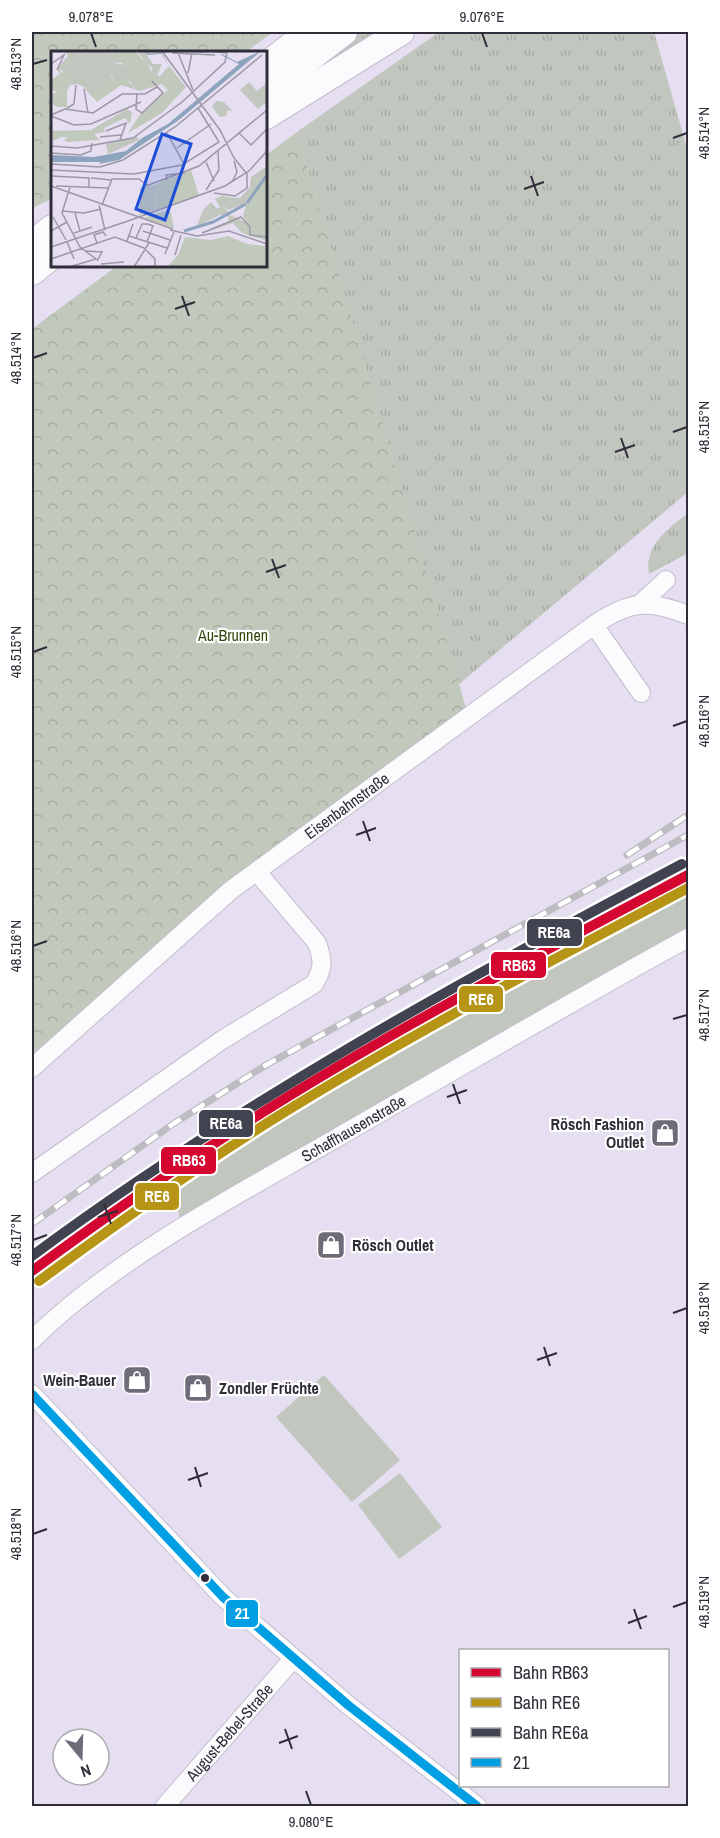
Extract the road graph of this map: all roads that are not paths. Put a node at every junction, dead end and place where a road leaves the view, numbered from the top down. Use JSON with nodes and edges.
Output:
{"nodes":[{"id":1,"x":309,"y":32,"type":"edge"},
{"id":2,"x":344,"y":32,"type":"edge"},
{"id":3,"x":401,"y":32,"type":"edge"},
{"id":4,"x":267,"y":64,"type":"edge"},
{"id":5,"x":267,"y":91,"type":"edge"},
{"id":6,"x":267,"y":115,"type":"edge"},
{"id":7,"x":51,"y":215,"type":"edge"},
{"id":8,"x":32,"y":222,"type":"edge"},
{"id":9,"x":51,"y":229,"type":"edge"},
{"id":10,"x":32,"y":244,"type":"edge"},
{"id":11,"x":51,"y":257,"type":"edge"},
{"id":12,"x":32,"y":272,"type":"edge"},
{"id":13,"x":666,"y":580,"type":"dead end"},
{"id":14,"x":640,"y":604,"type":"junction"},
{"id":15,"x":688,"y":615,"type":"edge"},
{"id":16,"x":594,"y":625,"type":"junction"},
{"id":17,"x":641,"y":693,"type":"dead end"},
{"id":18,"x":257,"y":872,"type":"junction"},
{"id":19,"x":688,"y":938,"type":"edge"},
{"id":20,"x":32,"y":1068,"type":"edge"},
{"id":21,"x":32,"y":1173,"type":"edge"},
{"id":22,"x":32,"y":1340,"type":"edge"},
{"id":23,"x":32,"y":1394,"type":"edge"},
{"id":24,"x":294,"y":1659,"type":"junction"},
{"id":25,"x":165,"y":1806,"type":"edge"},
{"id":26,"x":477,"y":1806,"type":"edge"}],
"edges":[{"from":1,"to":4,"type":"highway"},
{"from":2,"to":5,"type":"highway"},
{"from":3,"to":6,"type":"highway"},
{"from":7,"to":8,"type":"highway"},
{"from":9,"to":10,"type":"highway"},
{"from":11,"to":12,"type":"highway"},
{"from":13,"to":14,"type":"street"},
{"from":14,"to":15,"type":"street","name":"Eisenbahnstraße"},
{"from":14,"to":16,"type":"street","name":"Eisenbahnstraße"},
{"from":16,"to":17,"type":"street"},
{"from":16,"to":18,"type":"street","name":"Eisenbahnstraße"},
{"from":18,"to":20,"type":"street","name":"Eisenbahnstraße"},
{"from":18,"to":21,"type":"street"},
{"from":19,"to":22,"type":"street","name":"Schaffhausenstraße"},
{"from":23,"to":24,"type":"street"},
{"from":24,"to":25,"type":"street","name":"August-Bebel-Straße"},
{"from":24,"to":26,"type":"street"}]}
